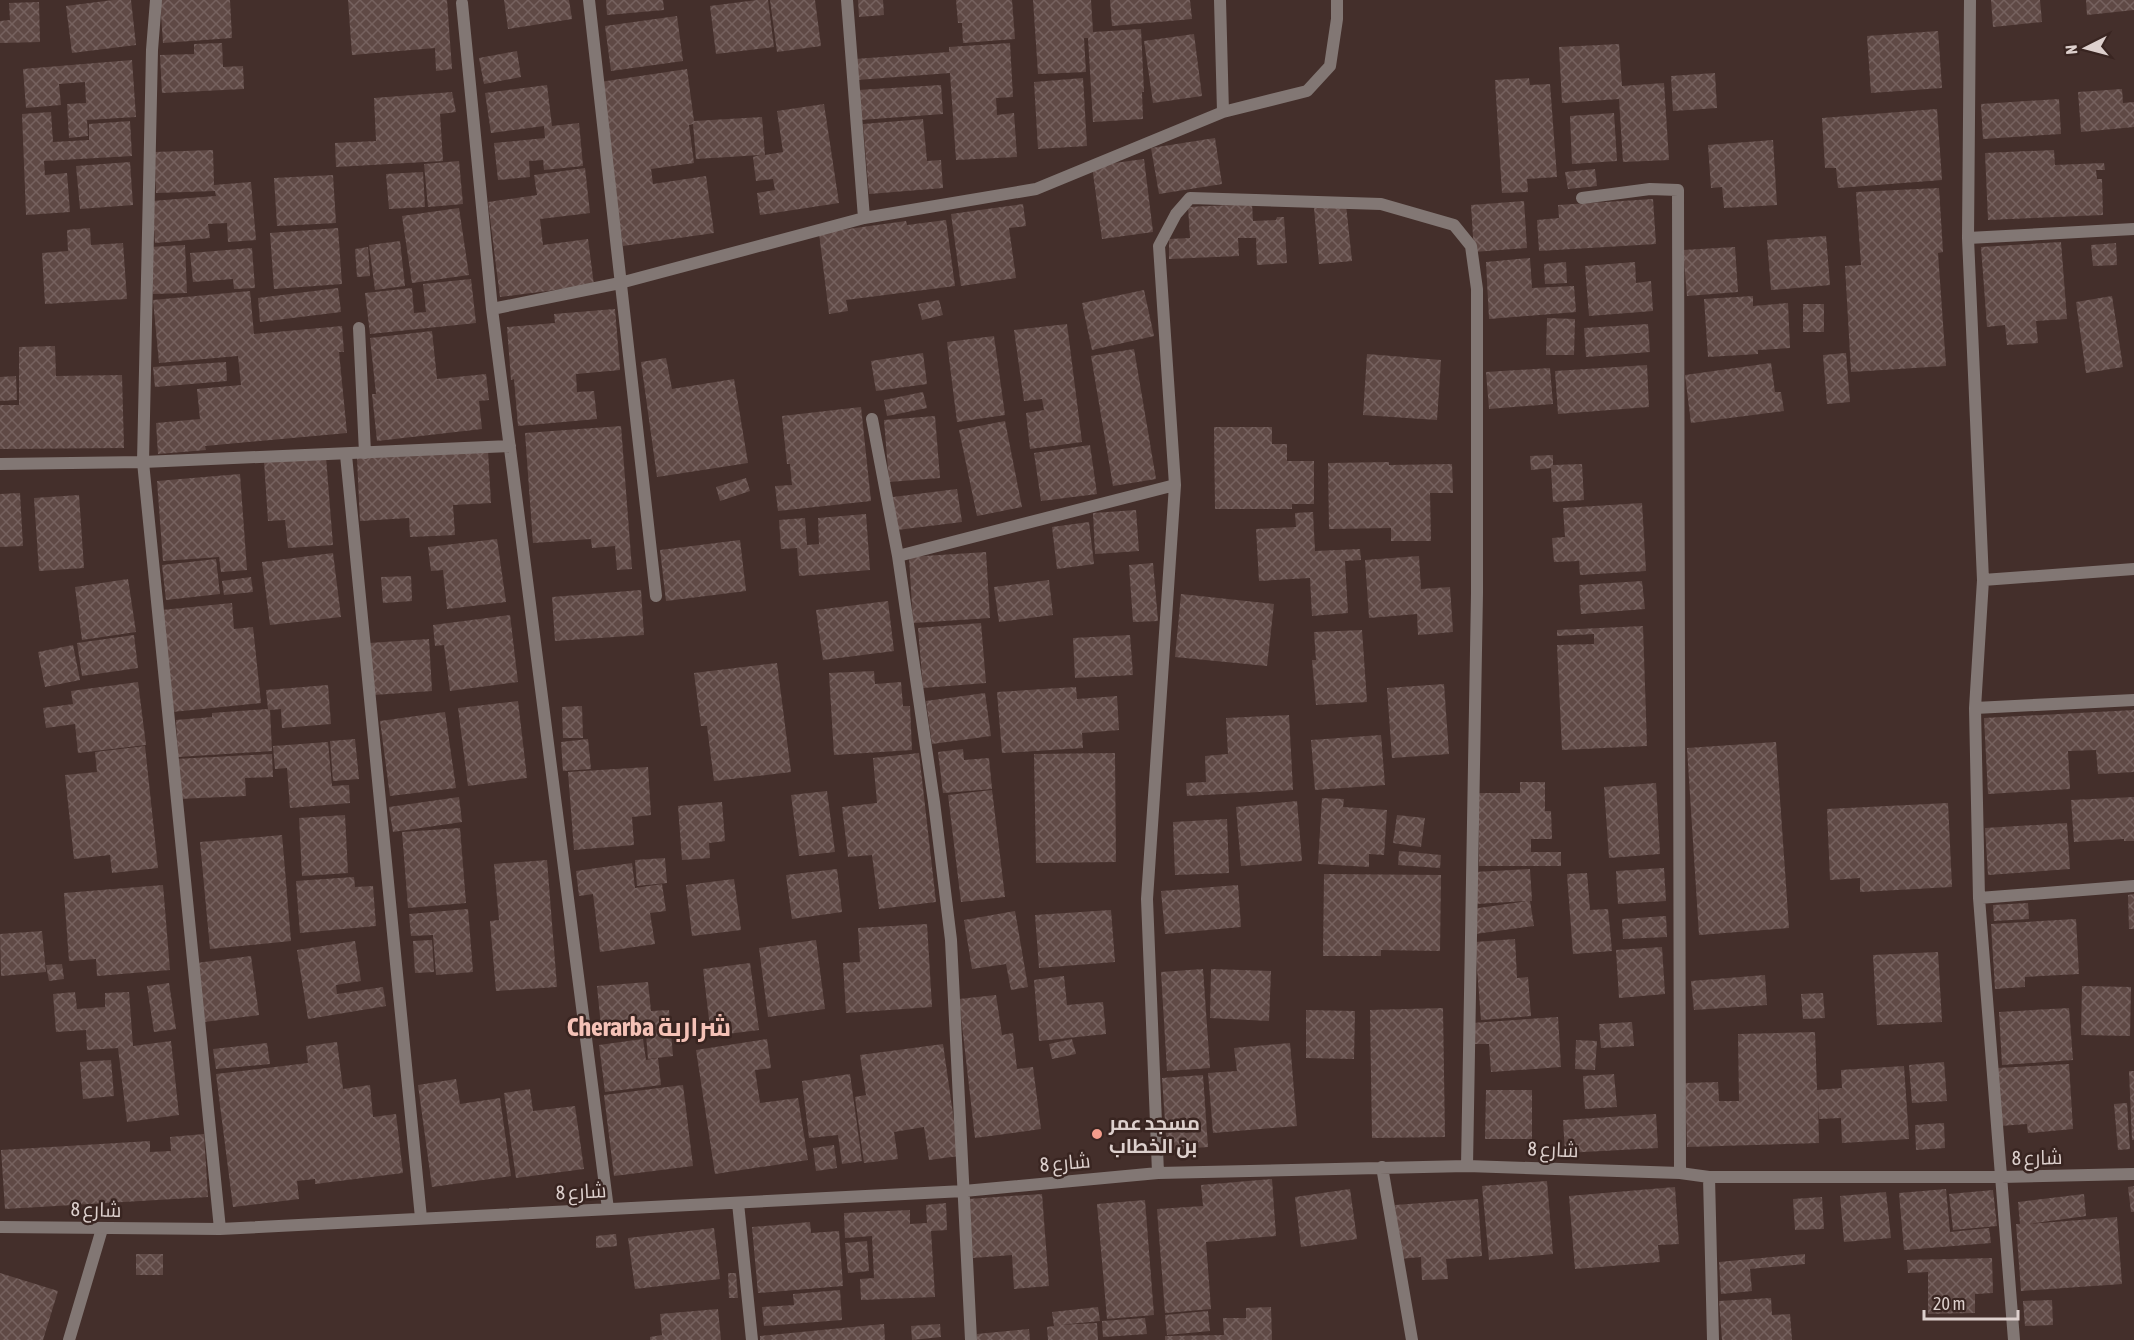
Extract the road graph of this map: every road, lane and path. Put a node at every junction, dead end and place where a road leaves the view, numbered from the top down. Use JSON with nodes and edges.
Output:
{"nodes":[{"id":1,"x":156,"y":0,"type":"edge"},
{"id":2,"x":589,"y":0,"type":"edge"},
{"id":3,"x":847,"y":0,"type":"edge"},
{"id":4,"x":1220,"y":0,"type":"edge"},
{"id":5,"x":1337,"y":0,"type":"edge"},
{"id":6,"x":1970,"y":0,"type":"edge"},
{"id":7,"x":462,"y":3,"type":"dead end"},
{"id":8,"x":1222,"y":112,"type":"junction"},
{"id":9,"x":1582,"y":198,"type":"dead end"},
{"id":10,"x":864,"y":218,"type":"junction"},
{"id":11,"x":2134,"y":229,"type":"edge"},
{"id":12,"x":1968,"y":238,"type":"junction"},
{"id":13,"x":620,"y":283,"type":"junction"},
{"id":14,"x":492,"y":309,"type":"junction"},
{"id":15,"x":359,"y":327,"type":"dead end"},
{"id":16,"x":872,"y":419,"type":"dead end"},
{"id":17,"x":510,"y":446,"type":"junction"},
{"id":18,"x":365,"y":453,"type":"junction"},
{"id":19,"x":346,"y":454,"type":"junction"},
{"id":20,"x":143,"y":462,"type":"junction"},
{"id":21,"x":0,"y":464,"type":"edge"},
{"id":22,"x":1175,"y":485,"type":"junction"},
{"id":23,"x":898,"y":556,"type":"junction"},
{"id":24,"x":2134,"y":569,"type":"edge"},
{"id":25,"x":1983,"y":580,"type":"junction"},
{"id":26,"x":656,"y":596,"type":"dead end"},
{"id":27,"x":2134,"y":700,"type":"edge"},
{"id":28,"x":1975,"y":708,"type":"junction"},
{"id":29,"x":2134,"y":886,"type":"edge"},
{"id":30,"x":1979,"y":898,"type":"junction"},
{"id":31,"x":1467,"y":1166,"type":"junction"},
{"id":32,"x":1382,"y":1167,"type":"junction"},
{"id":33,"x":1158,"y":1173,"type":"junction"},
{"id":34,"x":1680,"y":1173,"type":"junction"},
{"id":35,"x":2134,"y":1174,"type":"edge"},
{"id":36,"x":1709,"y":1177,"type":"junction"},
{"id":37,"x":2001,"y":1177,"type":"junction"},
{"id":38,"x":964,"y":1191,"type":"junction"},
{"id":39,"x":738,"y":1203,"type":"junction"},
{"id":40,"x":608,"y":1209,"type":"junction"},
{"id":41,"x":421,"y":1218,"type":"junction"},
{"id":42,"x":0,"y":1227,"type":"edge"},
{"id":43,"x":102,"y":1229,"type":"junction"},
{"id":44,"x":220,"y":1229,"type":"junction"},
{"id":45,"x":69,"y":1340,"type":"edge"},
{"id":46,"x":752,"y":1340,"type":"edge"},
{"id":47,"x":971,"y":1340,"type":"edge"},
{"id":48,"x":1412,"y":1340,"type":"edge"},
{"id":49,"x":1713,"y":1340,"type":"edge"},
{"id":50,"x":2014,"y":1340,"type":"edge"}],
"edges":[{"from":1,"to":20,"type":"street"},
{"from":2,"to":13,"type":"street"},
{"from":3,"to":10,"type":"street"},
{"from":4,"to":8,"type":"street"},
{"from":5,"to":8,"type":"street"},
{"from":6,"to":12,"type":"street"},
{"from":7,"to":14,"type":"street"},
{"from":8,"to":10,"type":"street"},
{"from":9,"to":34,"type":"street"},
{"from":10,"to":13,"type":"street"},
{"from":11,"to":12,"type":"street"},
{"from":12,"to":25,"type":"street"},
{"from":13,"to":14,"type":"street"},
{"from":13,"to":26,"type":"street"},
{"from":14,"to":17,"type":"street"},
{"from":15,"to":18,"type":"street"},
{"from":16,"to":23,"type":"street"},
{"from":17,"to":18,"type":"street"},
{"from":17,"to":40,"type":"street"},
{"from":18,"to":19,"type":"street"},
{"from":19,"to":20,"type":"street"},
{"from":19,"to":41,"type":"street"},
{"from":20,"to":21,"type":"street"},
{"from":20,"to":44,"type":"street"},
{"from":22,"to":23,"type":"street"},
{"from":22,"to":31,"type":"street"},
{"from":22,"to":33,"type":"street"},
{"from":23,"to":38,"type":"street"},
{"from":24,"to":25,"type":"street"},
{"from":25,"to":28,"type":"street"},
{"from":27,"to":28,"type":"street"},
{"from":28,"to":30,"type":"street"},
{"from":29,"to":30,"type":"street"},
{"from":30,"to":37,"type":"street"},
{"from":31,"to":32,"type":"street","name":"شارع 8"},
{"from":31,"to":34,"type":"street","name":"شارع 8"},
{"from":32,"to":33,"type":"street","name":"شارع 8"},
{"from":32,"to":48,"type":"street"},
{"from":33,"to":38,"type":"street","name":"شارع 8"},
{"from":34,"to":36,"type":"street","name":"شارع 8"},
{"from":35,"to":37,"type":"street","name":"شارع 8"},
{"from":36,"to":37,"type":"street","name":"شارع 8"},
{"from":36,"to":49,"type":"street"},
{"from":37,"to":50,"type":"street"},
{"from":38,"to":39,"type":"street","name":"شارع 8"},
{"from":38,"to":47,"type":"street"},
{"from":39,"to":40,"type":"street","name":"شارع 8"},
{"from":39,"to":46,"type":"street"},
{"from":40,"to":41,"type":"street","name":"شارع 8"},
{"from":41,"to":44,"type":"street","name":"شارع 8"},
{"from":42,"to":43,"type":"street","name":"شارع 8"},
{"from":43,"to":44,"type":"street","name":"شارع 8"},
{"from":43,"to":45,"type":"street"}]}
